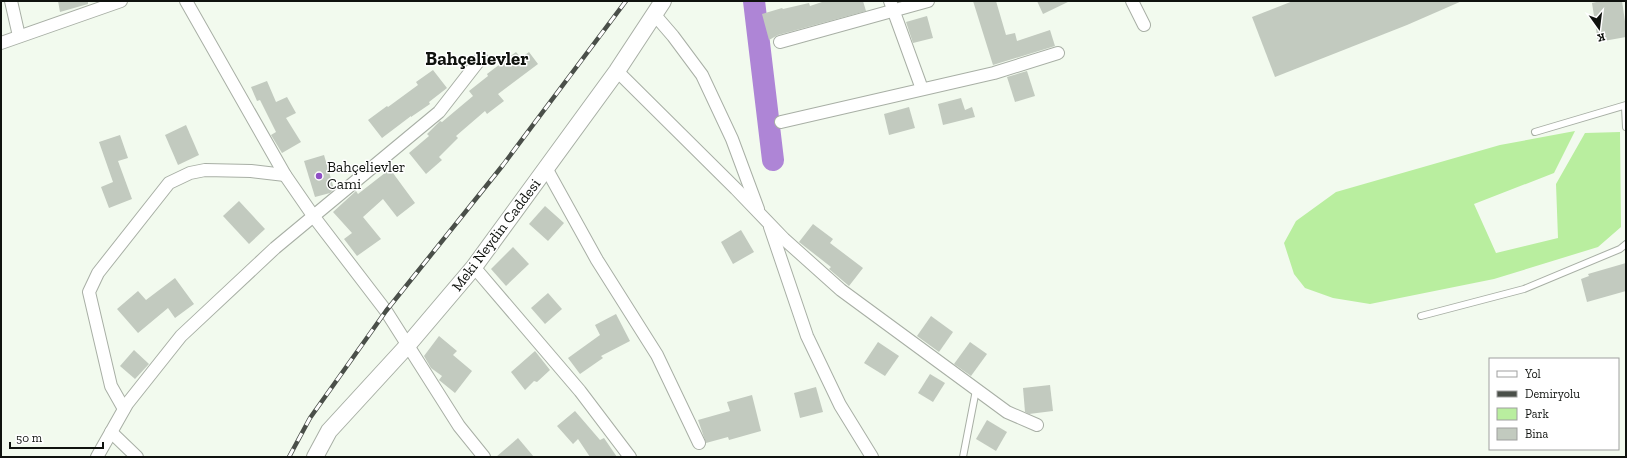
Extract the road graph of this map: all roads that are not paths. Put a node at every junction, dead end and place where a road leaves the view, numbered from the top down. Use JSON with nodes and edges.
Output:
{"nodes":[{"id":1,"x":11,"y":1,"type":"edge"},
{"id":2,"x":121,"y":1,"type":"edge"},
{"id":3,"x":186,"y":1,"type":"edge"},
{"id":4,"x":928,"y":1,"type":"edge"},
{"id":5,"x":1132,"y":1,"type":"edge"},
{"id":6,"x":891,"y":6,"type":"edge"},
{"id":7,"x":659,"y":8,"type":"edge"},
{"id":8,"x":1144,"y":24,"type":"dead end"},
{"id":9,"x":19,"y":36,"type":"junction"},
{"id":10,"x":780,"y":42,"type":"dead end"},
{"id":11,"x":1,"y":43,"type":"edge"},
{"id":12,"x":1058,"y":53,"type":"dead end"},
{"id":13,"x":481,"y":58,"type":"dead end"},
{"id":14,"x":616,"y":71,"type":"junction"},
{"id":15,"x":922,"y":89,"type":"junction"},
{"id":16,"x":1625,"y":106,"type":"edge"},
{"id":17,"x":781,"y":122,"type":"dead end"},
{"id":18,"x":1626,"y":127,"type":"edge"},
{"id":19,"x":1535,"y":132,"type":"dead end"},
{"id":20,"x":546,"y":168,"type":"junction"},
{"id":21,"x":285,"y":175,"type":"junction"},
{"id":22,"x":760,"y":214,"type":"junction"},
{"id":23,"x":314,"y":217,"type":"junction"},
{"id":24,"x":768,"y":223,"type":"junction"},
{"id":25,"x":1626,"y":244,"type":"edge"},
{"id":26,"x":474,"y":266,"type":"junction"},
{"id":27,"x":1421,"y":316,"type":"dead end"},
{"id":28,"x":407,"y":346,"type":"junction"},
{"id":29,"x":976,"y":390,"type":"junction"},
{"id":30,"x":124,"y":409,"type":"junction"},
{"id":31,"x":1037,"y":425,"type":"dead end"},
{"id":32,"x":111,"y":432,"type":"junction"},
{"id":33,"x":699,"y":443,"type":"dead end"},
{"id":34,"x":97,"y":457,"type":"edge"},
{"id":35,"x":137,"y":457,"type":"edge"},
{"id":36,"x":315,"y":457,"type":"edge"},
{"id":37,"x":484,"y":457,"type":"edge"},
{"id":38,"x":630,"y":457,"type":"edge"},
{"id":39,"x":872,"y":457,"type":"edge"},
{"id":40,"x":963,"y":457,"type":"edge"}],
"edges":[{"from":1,"to":9,"type":"street"},
{"from":2,"to":9,"type":"street"},
{"from":3,"to":21,"type":"street"},
{"from":4,"to":6,"type":"street"},
{"from":5,"to":8,"type":"street"},
{"from":6,"to":10,"type":"street"},
{"from":6,"to":15,"type":"street"},
{"from":7,"to":14,"type":"street","name":"Meki Neydin Caddesi"},
{"from":7,"to":22,"type":"street"},
{"from":9,"to":11,"type":"street"},
{"from":12,"to":15,"type":"street"},
{"from":13,"to":23,"type":"street"},
{"from":14,"to":20,"type":"street","name":"Meki Neydin Caddesi"},
{"from":14,"to":22,"type":"street"},
{"from":15,"to":17,"type":"street"},
{"from":16,"to":18,"type":"lane"},
{"from":16,"to":19,"type":"lane"},
{"from":20,"to":26,"type":"street","name":"Meki Neydin Caddesi"},
{"from":20,"to":33,"type":"street"},
{"from":21,"to":23,"type":"street"},
{"from":21,"to":30,"type":"street"},
{"from":22,"to":24,"type":"street"},
{"from":23,"to":28,"type":"street"},
{"from":23,"to":30,"type":"street"},
{"from":24,"to":29,"type":"street"},
{"from":24,"to":39,"type":"street"},
{"from":25,"to":27,"type":"lane"},
{"from":26,"to":28,"type":"street","name":"Meki Neydin Caddesi"},
{"from":26,"to":38,"type":"street"},
{"from":28,"to":36,"type":"street","name":"Meki Neydin Caddesi"},
{"from":28,"to":37,"type":"street"},
{"from":29,"to":31,"type":"street"},
{"from":29,"to":40,"type":"lane"},
{"from":30,"to":32,"type":"street"},
{"from":32,"to":34,"type":"street"},
{"from":32,"to":35,"type":"street"}]}
